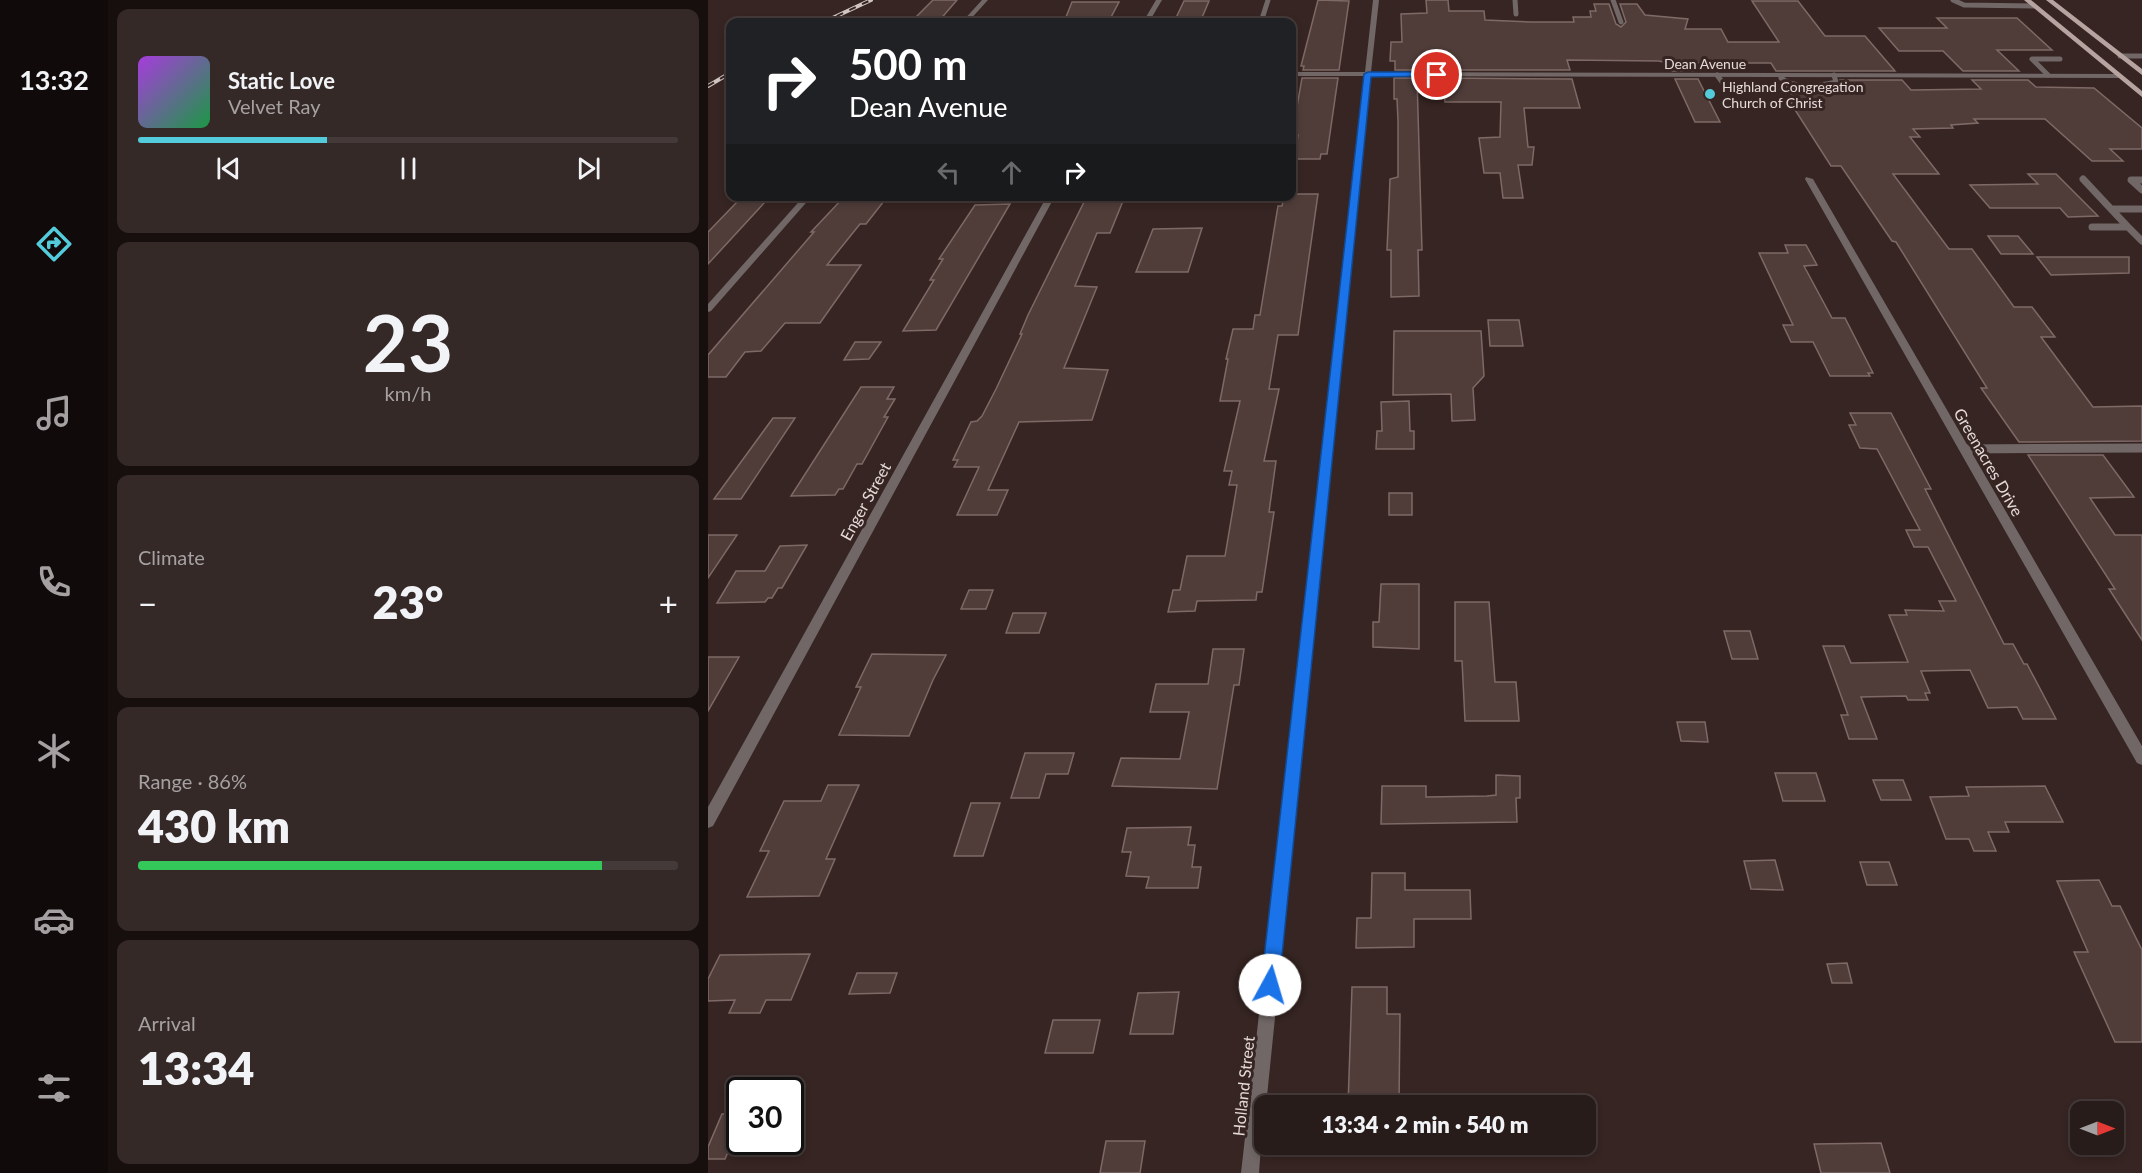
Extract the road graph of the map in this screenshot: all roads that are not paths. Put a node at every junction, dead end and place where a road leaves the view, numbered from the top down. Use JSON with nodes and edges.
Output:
{"nodes":[{"id":1,"x":985,"y":0,"type":"edge"},
{"id":2,"x":1159,"y":0,"type":"edge"},
{"id":3,"x":1268,"y":0,"type":"edge"},
{"id":4,"x":1376,"y":0,"type":"edge"},
{"id":5,"x":1515,"y":0,"type":"edge"},
{"id":6,"x":1614,"y":0,"type":"edge"},
{"id":7,"x":2027,"y":0,"type":"edge"},
{"id":8,"x":2049,"y":0,"type":"edge"},
{"id":9,"x":1955,"y":2,"type":"edge"},
{"id":10,"x":2034,"y":6,"type":"junction"},
{"id":11,"x":1516,"y":14,"type":"dead end"},
{"id":12,"x":969,"y":18,"type":"edge"},
{"id":13,"x":1148,"y":18,"type":"edge"},
{"id":14,"x":1262,"y":18,"type":"edge"},
{"id":15,"x":2050,"y":19,"type":"junction"},
{"id":16,"x":1621,"y":22,"type":"dead end"},
{"id":17,"x":2120,"y":56,"type":"junction"},
{"id":18,"x":2142,"y":56,"type":"edge"},
{"id":19,"x":2060,"y":59,"type":"dead end"},
{"id":20,"x":1296,"y":74,"type":"edge"},
{"id":21,"x":1368,"y":74,"type":"junction"},
{"id":22,"x":2142,"y":74,"type":"edge"},
{"id":23,"x":1717,"y":75,"type":"junction"},
{"id":24,"x":1779,"y":75,"type":"junction"},
{"id":25,"x":1834,"y":75,"type":"junction"},
{"id":26,"x":2048,"y":75,"type":"junction"},
{"id":27,"x":2118,"y":75,"type":"junction"},
{"id":28,"x":1785,"y":83,"type":"junction"},
{"id":29,"x":2142,"y":83,"type":"edge"},
{"id":30,"x":2142,"y":95,"type":"edge"},
{"id":31,"x":1809,"y":179,"type":"dead end"},
{"id":32,"x":2083,"y":179,"type":"dead end"},
{"id":33,"x":2142,"y":180,"type":"edge"},
{"id":34,"x":2142,"y":190,"type":"edge"},
{"id":35,"x":805,"y":201,"type":"edge"},
{"id":36,"x":1048,"y":201,"type":"edge"},
{"id":37,"x":2111,"y":209,"type":"junction"},
{"id":38,"x":2142,"y":209,"type":"edge"},
{"id":39,"x":2092,"y":227,"type":"dead end"},
{"id":40,"x":2128,"y":227,"type":"junction"},
{"id":41,"x":2142,"y":241,"type":"edge"},
{"id":42,"x":708,"y":309,"type":"edge"},
{"id":43,"x":2142,"y":448,"type":"edge"},
{"id":44,"x":1964,"y":449,"type":"junction"},
{"id":45,"x":2142,"y":759,"type":"edge"},
{"id":46,"x":708,"y":821,"type":"edge"},
{"id":47,"x":1250,"y":1173,"type":"edge"}],
"edges":[{"from":1,"to":12,"type":"street"},
{"from":2,"to":13,"type":"street"},
{"from":3,"to":14,"type":"lane"},
{"from":4,"to":21,"type":"street","name":"Holland Street"},
{"from":5,"to":11,"type":"lane"},
{"from":6,"to":16,"type":"lane"},
{"from":7,"to":10,"type":"main road"},
{"from":8,"to":17,"type":"main road"},
{"from":9,"to":10,"type":"lane"},
{"from":10,"to":15,"type":"main road"},
{"from":15,"to":17,"type":"main road"},
{"from":15,"to":27,"type":"main road"},
{"from":17,"to":18,"type":"lane"},
{"from":17,"to":22,"type":"main road"},
{"from":19,"to":26,"type":"lane"},
{"from":20,"to":21,"type":"street","name":"Dean Avenue"},
{"from":21,"to":23,"type":"street","name":"Dean Avenue"},
{"from":21,"to":47,"type":"street","name":"Holland Street"},
{"from":23,"to":24,"type":"street","name":"Dean Avenue"},
{"from":23,"to":28,"type":"lane"},
{"from":24,"to":25,"type":"street","name":"Dean Avenue"},
{"from":24,"to":28,"type":"lane"},
{"from":25,"to":26,"type":"street","name":"Dean Avenue"},
{"from":25,"to":28,"type":"lane"},
{"from":26,"to":27,"type":"street","name":"Dean Avenue"},
{"from":27,"to":29,"type":"main road"},
{"from":27,"to":30,"type":"main road"},
{"from":31,"to":44,"type":"street","name":"Greenacres Drive"},
{"from":32,"to":37,"type":"lane"},
{"from":33,"to":34,"type":"lane"},
{"from":35,"to":42,"type":"street"},
{"from":36,"to":46,"type":"street","name":"Enger Street"},
{"from":37,"to":38,"type":"lane"},
{"from":37,"to":40,"type":"lane"},
{"from":39,"to":40,"type":"lane"},
{"from":40,"to":41,"type":"lane"},
{"from":43,"to":44,"type":"lane"},
{"from":44,"to":45,"type":"street","name":"Greenacres Drive"}]}
